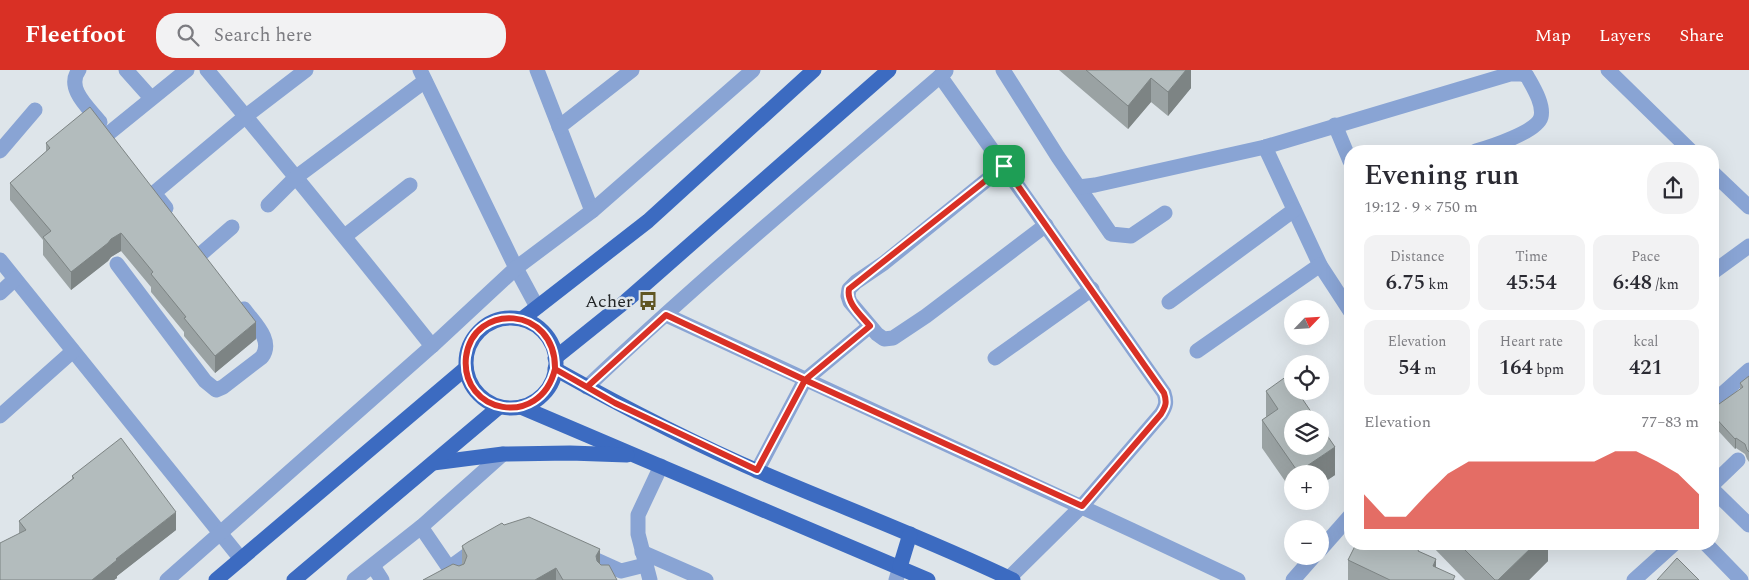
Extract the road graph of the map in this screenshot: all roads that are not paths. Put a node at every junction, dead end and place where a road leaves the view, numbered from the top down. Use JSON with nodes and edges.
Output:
{"nodes":[{"id":1,"x":79,"y":70,"type":"edge"},
{"id":2,"x":126,"y":70,"type":"edge"},
{"id":3,"x":187,"y":70,"type":"edge"},
{"id":4,"x":207,"y":70,"type":"edge"},
{"id":5,"x":306,"y":70,"type":"edge"},
{"id":6,"x":536,"y":70,"type":"edge"},
{"id":7,"x":632,"y":70,"type":"edge"},
{"id":8,"x":753,"y":70,"type":"edge"},
{"id":9,"x":814,"y":70,"type":"edge"},
{"id":10,"x":889,"y":70,"type":"edge"},
{"id":11,"x":1003,"y":70,"type":"edge"},
{"id":12,"x":1608,"y":70,"type":"edge"},
{"id":13,"x":944,"y":73,"type":"edge"},
{"id":14,"x":423,"y":75,"type":"edge"},
{"id":15,"x":151,"y":98,"type":"junction"},
{"id":16,"x":35,"y":110,"type":"dead end"},
{"id":17,"x":246,"y":116,"type":"junction"},
{"id":18,"x":1335,"y":125,"type":"junction"},
{"id":19,"x":559,"y":127,"type":"junction"},
{"id":20,"x":108,"y":134,"type":"junction"},
{"id":21,"x":1495,"y":145,"type":"edge"},
{"id":22,"x":1685,"y":145,"type":"edge"},
{"id":23,"x":1265,"y":146,"type":"junction"},
{"id":24,"x":1344,"y":147,"type":"edge"},
{"id":25,"x":120,"y":148,"type":"edge"},
{"id":26,"x":0,"y":151,"type":"edge"},
{"id":27,"x":1004,"y":166,"type":"junction"},
{"id":28,"x":143,"y":178,"type":"edge"},
{"id":29,"x":295,"y":178,"type":"junction"},
{"id":30,"x":1719,"y":179,"type":"edge"},
{"id":31,"x":410,"y":185,"type":"dead end"},
{"id":32,"x":1079,"y":187,"type":"junction"},
{"id":33,"x":154,"y":193,"type":"junction"},
{"id":34,"x":268,"y":206,"type":"dead end"},
{"id":35,"x":1749,"y":207,"type":"edge"},
{"id":36,"x":1294,"y":210,"type":"junction"},
{"id":37,"x":592,"y":211,"type":"junction"},
{"id":38,"x":1165,"y":213,"type":"dead end"},
{"id":39,"x":178,"y":223,"type":"edge"},
{"id":40,"x":1046,"y":225,"type":"junction"},
{"id":41,"x":232,"y":227,"type":"dead end"},
{"id":42,"x":345,"y":236,"type":"junction"},
{"id":43,"x":190,"y":238,"type":"edge"},
{"id":44,"x":1749,"y":246,"type":"edge"},
{"id":45,"x":202,"y":253,"type":"junction"},
{"id":46,"x":0,"y":260,"type":"edge"},
{"id":47,"x":117,"y":264,"type":"dead end"},
{"id":48,"x":1320,"y":265,"type":"junction"},
{"id":49,"x":213,"y":268,"type":"edge"},
{"id":50,"x":516,"y":268,"type":"junction"},
{"id":51,"x":1719,"y":268,"type":"edge"},
{"id":52,"x":15,"y":279,"type":"junction"},
{"id":53,"x":1092,"y":289,"type":"junction"},
{"id":54,"x":0,"y":293,"type":"edge"},
{"id":55,"x":235,"y":296,"type":"edge"},
{"id":56,"x":1169,"y":302,"type":"dead end"},
{"id":57,"x":1344,"y":302,"type":"edge"},
{"id":58,"x":538,"y":307,"type":"junction"},
{"id":59,"x":666,"y":315,"type":"junction"},
{"id":60,"x":522,"y":320,"type":"junction"},
{"id":61,"x":870,"y":326,"type":"junction"},
{"id":62,"x":432,"y":346,"type":"junction"},
{"id":63,"x":73,"y":351,"type":"junction"},
{"id":64,"x":1197,"y":351,"type":"dead end"},
{"id":65,"x":995,"y":358,"type":"dead end"},
{"id":66,"x":555,"y":364,"type":"junction"},
{"id":67,"x":466,"y":368,"type":"junction"},
{"id":68,"x":1749,"y":370,"type":"edge"},
{"id":69,"x":805,"y":380,"type":"junction"},
{"id":70,"x":587,"y":387,"type":"junction"},
{"id":71,"x":1719,"y":397,"type":"edge"},
{"id":72,"x":500,"y":406,"type":"junction"},
{"id":73,"x":521,"y":407,"type":"junction"},
{"id":74,"x":0,"y":416,"type":"edge"},
{"id":75,"x":503,"y":454,"type":"junction"},
{"id":76,"x":636,"y":455,"type":"junction"},
{"id":77,"x":1738,"y":460,"type":"dead end"},
{"id":78,"x":433,"y":463,"type":"junction"},
{"id":79,"x":661,"y":466,"type":"junction"},
{"id":80,"x":757,"y":470,"type":"junction"},
{"id":81,"x":1719,"y":489,"type":"edge"},
{"id":82,"x":1719,"y":499,"type":"edge"},
{"id":83,"x":1082,"y":506,"type":"junction"},
{"id":84,"x":1344,"y":523,"type":"edge"},
{"id":85,"x":1749,"y":525,"type":"edge"},
{"id":86,"x":421,"y":527,"type":"junction"},
{"id":87,"x":220,"y":534,"type":"junction"},
{"id":88,"x":910,"y":534,"type":"junction"},
{"id":89,"x":488,"y":539,"type":"edge"},
{"id":90,"x":1329,"y":540,"type":"edge"},
{"id":91,"x":566,"y":546,"type":"edge"},
{"id":92,"x":1667,"y":550,"type":"edge"},
{"id":93,"x":1712,"y":550,"type":"edge"},
{"id":94,"x":644,"y":558,"type":"junction"},
{"id":95,"x":241,"y":559,"type":"junction"},
{"id":96,"x":1306,"y":565,"type":"edge"},
{"id":97,"x":374,"y":566,"type":"junction"},
{"id":98,"x":621,"y":571,"type":"junction"},
{"id":99,"x":898,"y":573,"type":"edge"},
{"id":100,"x":453,"y":574,"type":"edge"},
{"id":101,"x":1011,"y":579,"type":"edge"},
{"id":102,"x":167,"y":580,"type":"edge"},
{"id":103,"x":216,"y":580,"type":"edge"},
{"id":104,"x":294,"y":580,"type":"edge"},
{"id":105,"x":354,"y":580,"type":"edge"},
{"id":106,"x":382,"y":580,"type":"edge"},
{"id":107,"x":606,"y":580,"type":"edge"},
{"id":108,"x":650,"y":580,"type":"edge"},
{"id":109,"x":706,"y":580,"type":"edge"},
{"id":110,"x":928,"y":580,"type":"edge"},
{"id":111,"x":1238,"y":580,"type":"edge"},
{"id":112,"x":1293,"y":580,"type":"edge"},
{"id":113,"x":1634,"y":580,"type":"edge"},
{"id":114,"x":1741,"y":580,"type":"edge"}],
"edges":[{"from":1,"to":20,"type":"street"},
{"from":2,"to":15,"type":"street"},
{"from":3,"to":15,"type":"street"},
{"from":4,"to":17,"type":"street"},
{"from":5,"to":17,"type":"street"},
{"from":6,"to":19,"type":"street"},
{"from":7,"to":19,"type":"street"},
{"from":8,"to":37,"type":"street"},
{"from":9,"to":58,"type":"main road"},
{"from":10,"to":66,"type":"main road"},
{"from":11,"to":32,"type":"street"},
{"from":12,"to":22,"type":"street"},
{"from":13,"to":27,"type":"street"},
{"from":13,"to":59,"type":"street"},
{"from":14,"to":29,"type":"street"},
{"from":14,"to":50,"type":"street"},
{"from":15,"to":20,"type":"street"},
{"from":16,"to":26,"type":"street"},
{"from":17,"to":29,"type":"street"},
{"from":17,"to":33,"type":"street"},
{"from":18,"to":21,"type":"street"},
{"from":18,"to":23,"type":"street"},
{"from":18,"to":24,"type":"street"},
{"from":19,"to":37,"type":"street"},
{"from":20,"to":25,"type":"street"},
{"from":23,"to":32,"type":"street"},
{"from":23,"to":36,"type":"street"},
{"from":27,"to":40,"type":"street"},
{"from":27,"to":61,"type":"street"},
{"from":28,"to":33,"type":"street"},
{"from":29,"to":34,"type":"street"},
{"from":29,"to":42,"type":"street"},
{"from":30,"to":35,"type":"street"},
{"from":31,"to":42,"type":"street"},
{"from":32,"to":38,"type":"street"},
{"from":33,"to":39,"type":"street"},
{"from":36,"to":48,"type":"street"},
{"from":36,"to":56,"type":"street"},
{"from":37,"to":50,"type":"street"},
{"from":40,"to":53,"type":"street"},
{"from":40,"to":61,"type":"street"},
{"from":41,"to":45,"type":"street"},
{"from":42,"to":62,"type":"street"},
{"from":43,"to":45,"type":"street"},
{"from":44,"to":51,"type":"street"},
{"from":45,"to":49,"type":"street"},
{"from":46,"to":52,"type":"street"},
{"from":47,"to":55,"type":"street"},
{"from":48,"to":57,"type":"street"},
{"from":48,"to":64,"type":"street"},
{"from":50,"to":58,"type":"street"},
{"from":50,"to":62,"type":"street"},
{"from":52,"to":54,"type":"street"},
{"from":52,"to":63,"type":"street"},
{"from":53,"to":65,"type":"street"},
{"from":53,"to":83,"type":"street"},
{"from":58,"to":60,"type":"main road"},
{"from":59,"to":69,"type":"street"},
{"from":59,"to":70,"type":"street"},
{"from":60,"to":66,"type":"main road"},
{"from":60,"to":67,"type":"main road"},
{"from":61,"to":69,"type":"street"},
{"from":62,"to":87,"type":"street"},
{"from":63,"to":74,"type":"street"},
{"from":63,"to":87,"type":"street"},
{"from":66,"to":70,"type":"main road"},
{"from":66,"to":73,"type":"main road"},
{"from":67,"to":72,"type":"main road"},
{"from":67,"to":95,"type":"main road"},
{"from":68,"to":71,"type":"street"},
{"from":69,"to":80,"type":"street"},
{"from":69,"to":83,"type":"street"},
{"from":70,"to":80,"type":"main road"},
{"from":72,"to":73,"type":"main road"},
{"from":72,"to":78,"type":"main road"},
{"from":73,"to":76,"type":"main road"},
{"from":75,"to":76,"type":"main road"},
{"from":75,"to":78,"type":"main road"},
{"from":75,"to":86,"type":"street"},
{"from":76,"to":79,"type":"main road"},
{"from":77,"to":81,"type":"street"},
{"from":78,"to":104,"type":"main road"},
{"from":79,"to":94,"type":"street"},
{"from":79,"to":99,"type":"main road"},
{"from":80,"to":88,"type":"main road"},
{"from":82,"to":85,"type":"street"},
{"from":83,"to":101,"type":"street"},
{"from":83,"to":111,"type":"street"},
{"from":84,"to":90,"type":"street"},
{"from":86,"to":97,"type":"street"},
{"from":86,"to":100,"type":"street"},
{"from":87,"to":95,"type":"street"},
{"from":87,"to":102,"type":"street"},
{"from":88,"to":99,"type":"main road"},
{"from":88,"to":101,"type":"main road"},
{"from":89,"to":100,"type":"street"},
{"from":91,"to":98,"type":"street"},
{"from":92,"to":113,"type":"street"},
{"from":93,"to":114,"type":"street"},
{"from":94,"to":98,"type":"street"},
{"from":94,"to":108,"type":"street"},
{"from":94,"to":109,"type":"street"},
{"from":95,"to":103,"type":"main road"},
{"from":96,"to":112,"type":"street"},
{"from":97,"to":105,"type":"street"},
{"from":97,"to":106,"type":"street"},
{"from":98,"to":107,"type":"street"},
{"from":99,"to":110,"type":"main road"}]}
